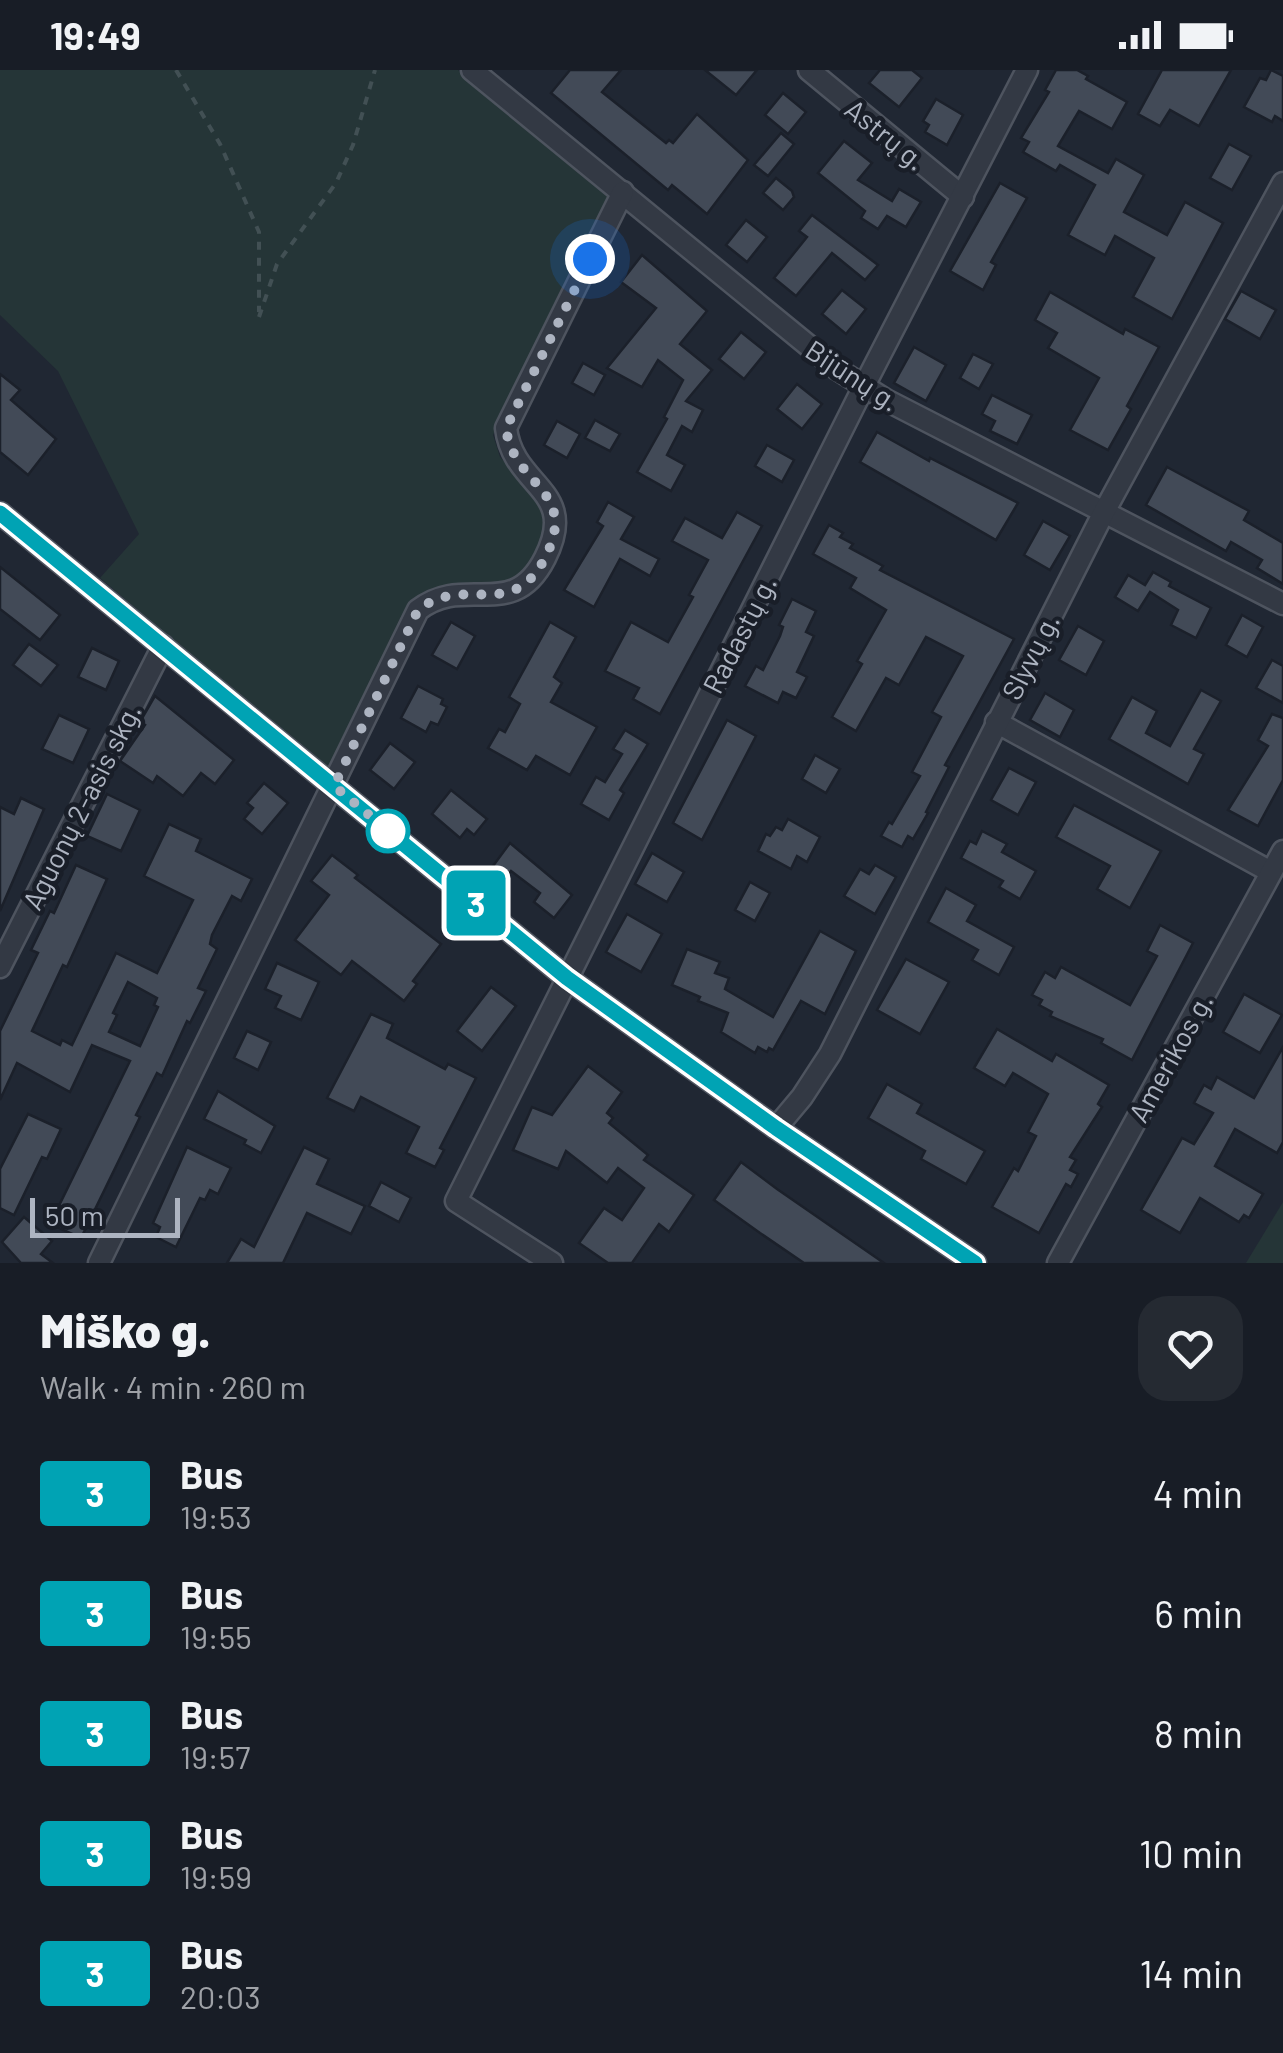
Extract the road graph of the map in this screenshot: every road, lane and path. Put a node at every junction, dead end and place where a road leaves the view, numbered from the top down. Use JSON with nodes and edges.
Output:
{"nodes":[{"id":1,"x":176,"y":70,"type":"edge"},
{"id":2,"x":376,"y":70,"type":"edge"},
{"id":3,"x":472,"y":70,"type":"edge"},
{"id":4,"x":809,"y":70,"type":"edge"},
{"id":5,"x":1027,"y":70,"type":"edge"},
{"id":6,"x":1283,"y":184,"type":"edge"},
{"id":7,"x":623,"y":192,"type":"junction"},
{"id":8,"x":963,"y":197,"type":"junction"},
{"id":9,"x":864,"y":386,"type":"junction"},
{"id":10,"x":1104,"y":512,"type":"junction"},
{"id":11,"x":0,"y":513,"type":"edge"},
{"id":12,"x":1283,"y":604,"type":"edge"},
{"id":13,"x":162,"y":646,"type":"junction"},
{"id":14,"x":996,"y":722,"type":"junction"},
{"id":15,"x":334,"y":786,"type":"junction"},
{"id":16,"x":1280,"y":858,"type":"edge"},
{"id":17,"x":0,"y":967,"type":"edge"},
{"id":18,"x":567,"y":978,"type":"junction"},
{"id":19,"x":776,"y":1128,"type":"junction"},
{"id":20,"x":99,"y":1263,"type":"edge"},
{"id":21,"x":552,"y":1263,"type":"edge"},
{"id":22,"x":975,"y":1263,"type":"edge"},
{"id":23,"x":1058,"y":1263,"type":"edge"}],
"edges":[{"from":1,"to":2,"type":"path"},
{"from":3,"to":7,"type":"street","name":"Bijūnų g."},
{"from":4,"to":8,"type":"street","name":"Astrų g."},
{"from":5,"to":8,"type":"street","name":"Radastų g."},
{"from":6,"to":10,"type":"street","name":"Slyvų g."},
{"from":7,"to":9,"type":"street","name":"Bijūnų g."},
{"from":7,"to":15,"type":"street"},
{"from":8,"to":9,"type":"street","name":"Radastų g."},
{"from":9,"to":10,"type":"street","name":"Bijūnų g."},
{"from":9,"to":18,"type":"street","name":"Radastų g."},
{"from":10,"to":12,"type":"street","name":"Bijūnų g."},
{"from":10,"to":14,"type":"street","name":"Slyvų g."},
{"from":11,"to":13,"type":"street"},
{"from":13,"to":15,"type":"street"},
{"from":13,"to":17,"type":"street","name":"Aguonų 2-asis skg."},
{"from":14,"to":16,"type":"street"},
{"from":14,"to":19,"type":"street","name":"Slyvų g."},
{"from":15,"to":18,"type":"street"},
{"from":15,"to":20,"type":"street"},
{"from":16,"to":23,"type":"street","name":"Amerikos g."},
{"from":18,"to":19,"type":"street"},
{"from":18,"to":21,"type":"street","name":"Radastų g."},
{"from":19,"to":22,"type":"street"}]}
